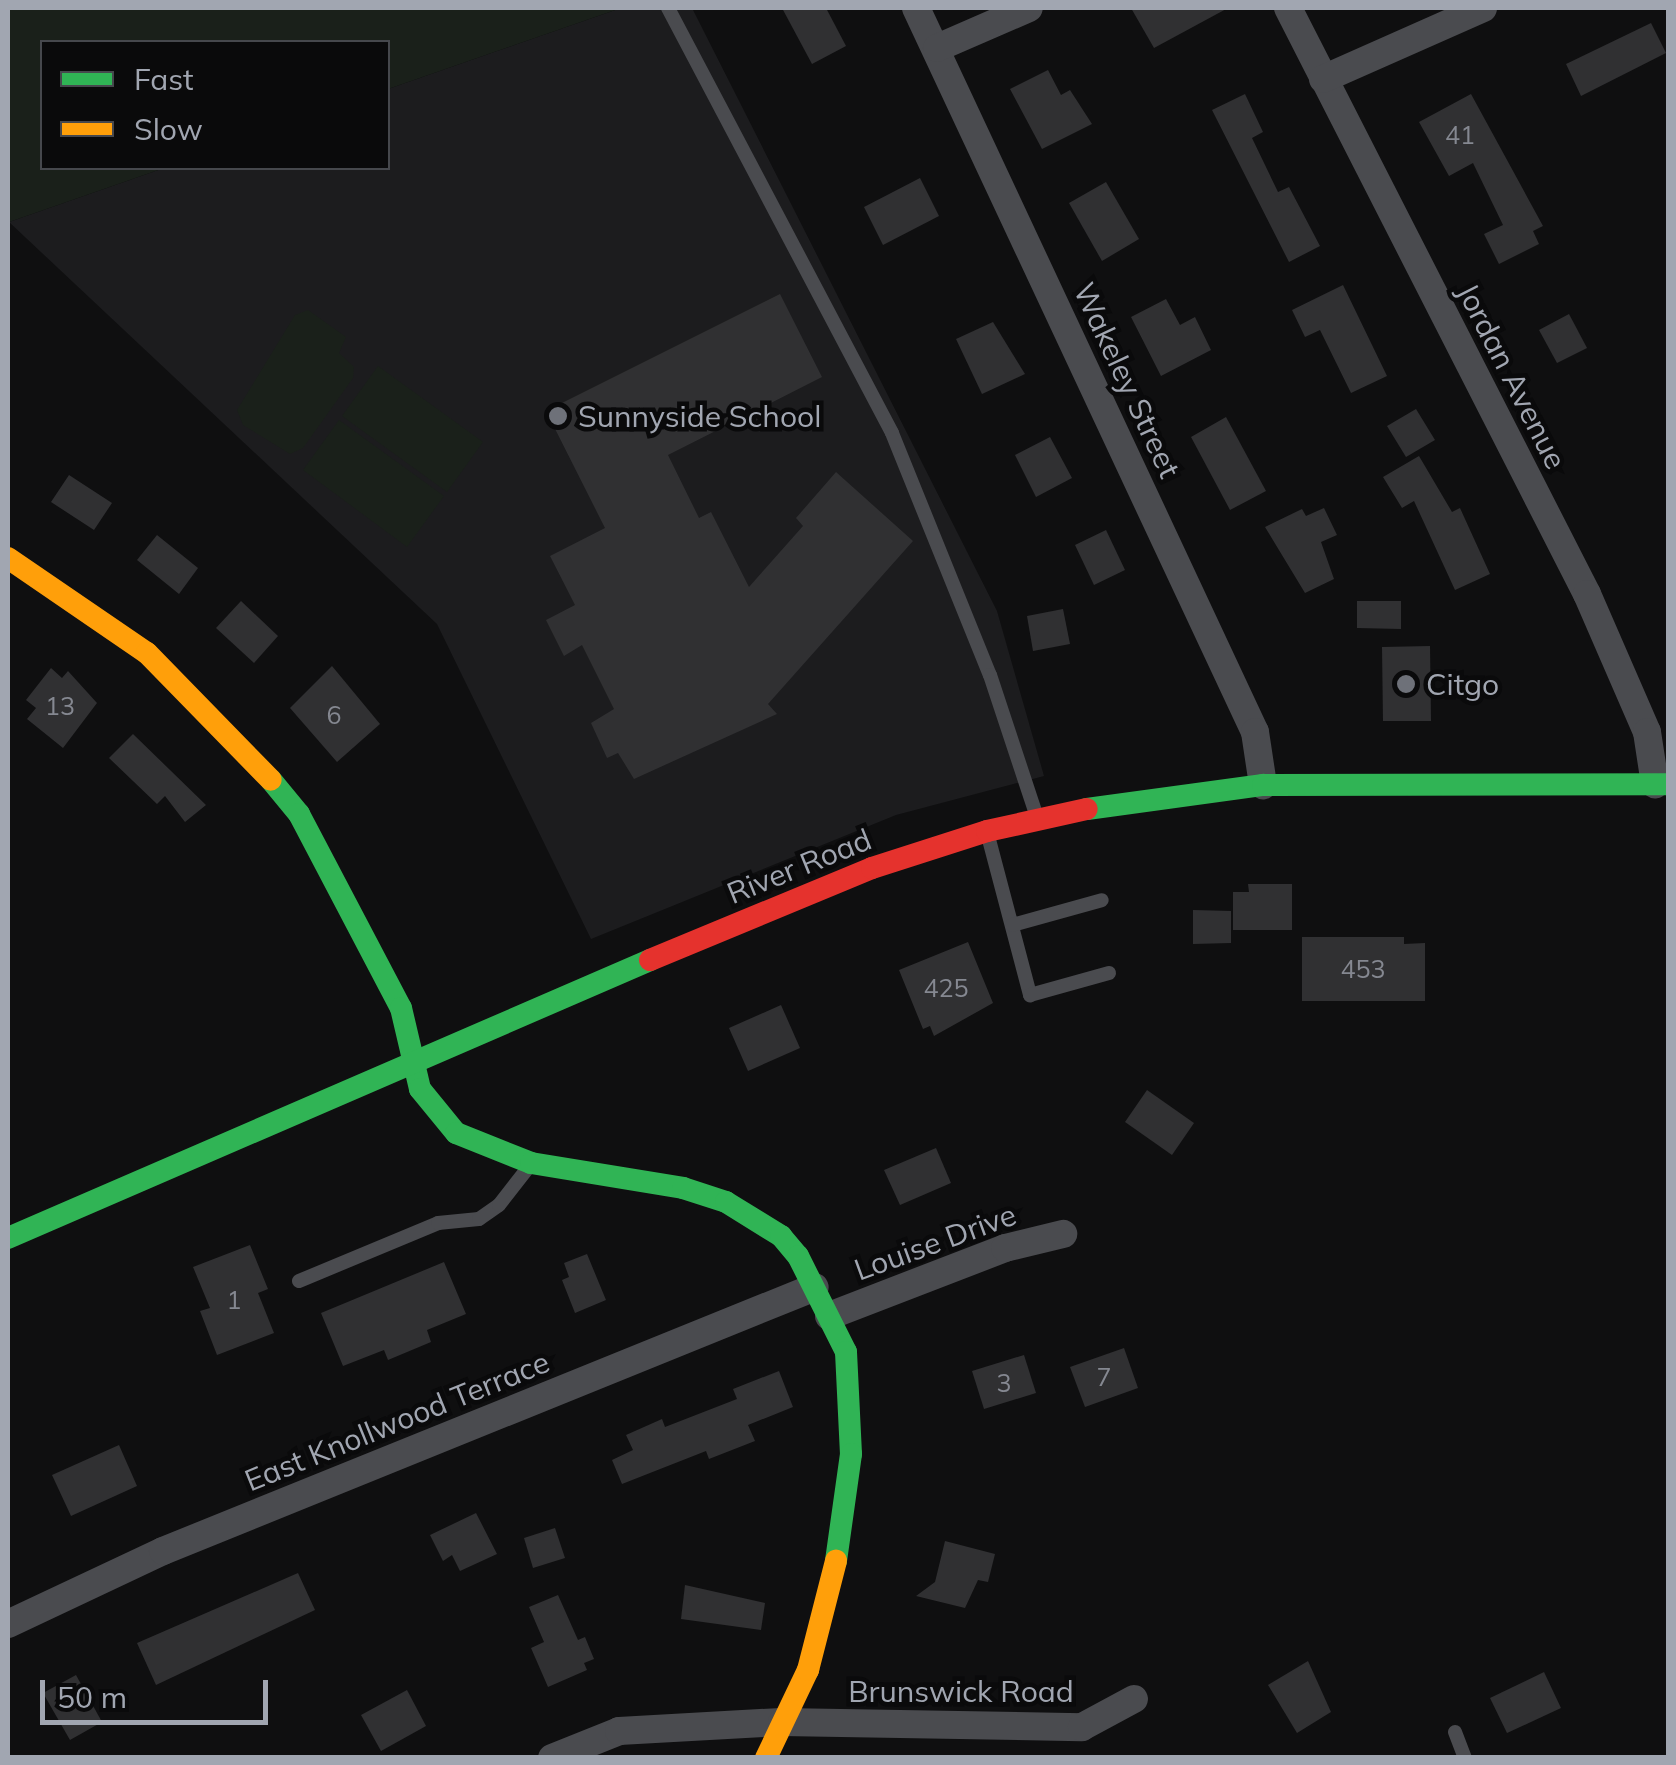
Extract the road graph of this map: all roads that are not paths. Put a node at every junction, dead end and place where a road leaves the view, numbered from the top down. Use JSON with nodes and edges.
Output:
{"nodes":[{"id":1,"x":668,"y":8,"type":"edge"},
{"id":2,"x":916,"y":8,"type":"edge"},
{"id":3,"x":1029,"y":8,"type":"edge"},
{"id":4,"x":1288,"y":8,"type":"edge"},
{"id":5,"x":1483,"y":8,"type":"edge"},
{"id":6,"x":937,"y":48,"type":"junction"},
{"id":7,"x":1323,"y":78,"type":"junction"},
{"id":8,"x":8,"y":558,"type":"edge"},
{"id":9,"x":1662,"y":784,"type":"edge"},
{"id":10,"x":1263,"y":785,"type":"junction"},
{"id":11,"x":1037,"y":818,"type":"junction"},
{"id":12,"x":987,"y":831,"type":"junction"},
{"id":13,"x":1102,"y":900,"type":"dead end"},
{"id":14,"x":1012,"y":925,"type":"junction"},
{"id":15,"x":1109,"y":974,"type":"dead end"},
{"id":16,"x":412,"y":1064,"type":"junction"},
{"id":17,"x":531,"y":1163,"type":"junction"},
{"id":18,"x":1063,"y":1234,"type":"dead end"},
{"id":19,"x":8,"y":1238,"type":"edge"},
{"id":20,"x":299,"y":1281,"type":"dead end"},
{"id":21,"x":814,"y":1287,"type":"junction"},
{"id":22,"x":829,"y":1316,"type":"junction"},
{"id":23,"x":8,"y":1624,"type":"edge"},
{"id":24,"x":1134,"y":1700,"type":"dead end"},
{"id":25,"x":782,"y":1722,"type":"junction"},
{"id":26,"x":1455,"y":1732,"type":"dead end"},
{"id":27,"x":552,"y":1758,"type":"edge"},
{"id":28,"x":766,"y":1758,"type":"edge"},
{"id":29,"x":1465,"y":1758,"type":"edge"}],
"edges":[{"from":1,"to":11,"type":"lane"},
{"from":2,"to":6,"type":"street","name":"Wakeley Street"},
{"from":3,"to":6,"type":"street"},
{"from":4,"to":7,"type":"street","name":"Jordan Avenue"},
{"from":5,"to":7,"type":"street"},
{"from":6,"to":10,"type":"street","name":"Wakeley Street"},
{"from":7,"to":9,"type":"street","name":"Jordan Avenue"},
{"from":8,"to":16,"type":"main road"},
{"from":9,"to":10,"type":"main road","name":"River Road"},
{"from":10,"to":11,"type":"main road","name":"River Road"},
{"from":11,"to":12,"type":"main road","name":"River Road"},
{"from":12,"to":14,"type":"lane"},
{"from":12,"to":16,"type":"main road","name":"River Road"},
{"from":13,"to":14,"type":"lane"},
{"from":14,"to":15,"type":"lane"},
{"from":16,"to":17,"type":"main road"},
{"from":16,"to":19,"type":"main road","name":"River Road"},
{"from":17,"to":20,"type":"lane"},
{"from":17,"to":21,"type":"main road"},
{"from":18,"to":22,"type":"street","name":"Louise Drive"},
{"from":21,"to":22,"type":"main road"},
{"from":21,"to":23,"type":"street","name":"East Knollwood Terrace"},
{"from":22,"to":25,"type":"main road"},
{"from":24,"to":25,"type":"street","name":"Brunswick Road"},
{"from":25,"to":27,"type":"street","name":"Brunswick Road"},
{"from":25,"to":28,"type":"main road"},
{"from":26,"to":29,"type":"lane"}]}
